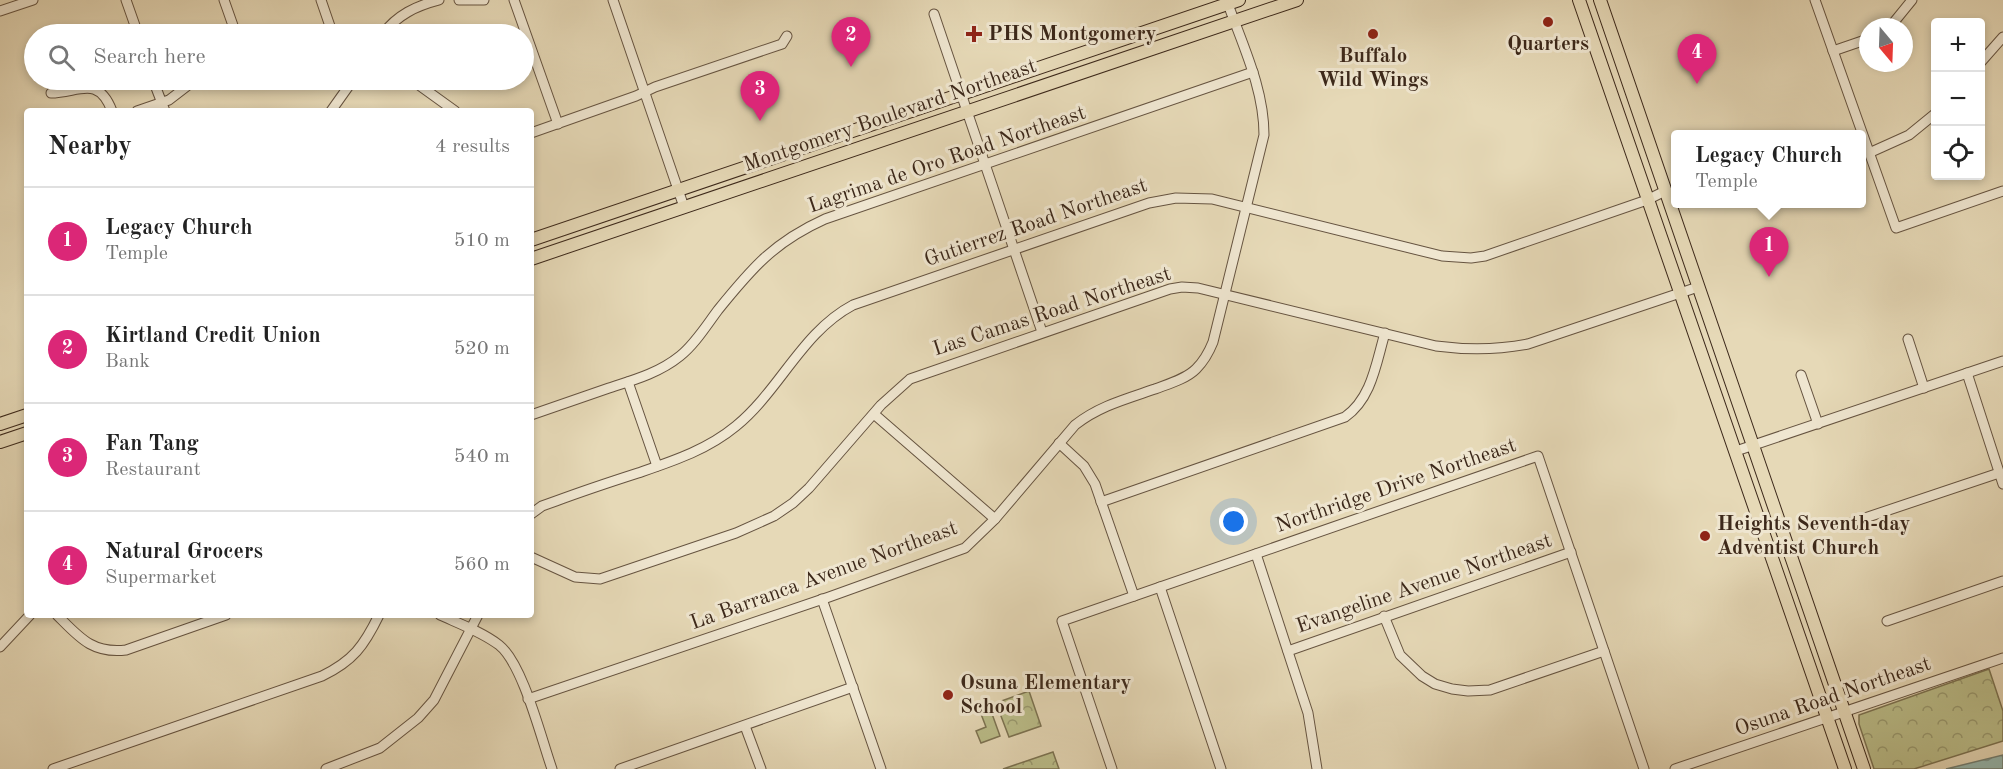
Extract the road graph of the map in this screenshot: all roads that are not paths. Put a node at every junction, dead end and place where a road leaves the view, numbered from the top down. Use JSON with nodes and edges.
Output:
{"nodes":[{"id":1,"x":33,"y":0,"type":"edge"},
{"id":2,"x":126,"y":0,"type":"edge"},
{"id":3,"x":224,"y":0,"type":"edge"},
{"id":4,"x":321,"y":0,"type":"edge"},
{"id":5,"x":439,"y":0,"type":"edge"},
{"id":6,"x":459,"y":0,"type":"edge"},
{"id":7,"x":484,"y":0,"type":"edge"},
{"id":8,"x":514,"y":0,"type":"edge"},
{"id":9,"x":614,"y":0,"type":"edge"},
{"id":10,"x":1297,"y":0,"type":"edge"},
{"id":11,"x":1579,"y":0,"type":"edge"},
{"id":12,"x":1600,"y":0,"type":"edge"},
{"id":13,"x":1815,"y":0,"type":"edge"},
{"id":14,"x":1912,"y":0,"type":"edge"},
{"id":15,"x":1234,"y":2,"type":"edge"},
{"id":16,"x":418,"y":3,"type":"edge"},
{"id":17,"x":0,"y":11,"type":"edge"},
{"id":18,"x":934,"y":15,"type":"dead end"},
{"id":19,"x":1897,"y":18,"type":"edge"},
{"id":20,"x":1234,"y":21,"type":"junction"},
{"id":21,"x":134,"y":24,"type":"edge"},
{"id":22,"x":232,"y":24,"type":"edge"},
{"id":23,"x":329,"y":24,"type":"edge"},
{"id":24,"x":392,"y":24,"type":"edge"},
{"id":25,"x":523,"y":24,"type":"edge"},
{"id":26,"x":787,"y":36,"type":"dead end"},
{"id":27,"x":2003,"y":37,"type":"edge"},
{"id":28,"x":1859,"y":42,"type":"edge"},
{"id":29,"x":1833,"y":51,"type":"junction"},
{"id":30,"x":534,"y":56,"type":"edge"},
{"id":31,"x":1985,"y":57,"type":"edge"},
{"id":32,"x":1253,"y":72,"type":"junction"},
{"id":33,"x":71,"y":90,"type":"edge"},
{"id":34,"x":97,"y":90,"type":"edge"},
{"id":35,"x":157,"y":90,"type":"edge"},
{"id":36,"x":183,"y":90,"type":"edge"},
{"id":37,"x":346,"y":90,"type":"edge"},
{"id":38,"x":426,"y":90,"type":"edge"},
{"id":39,"x":646,"y":92,"type":"junction"},
{"id":40,"x":51,"y":93,"type":"dead end"},
{"id":41,"x":961,"y":94,"type":"junction"},
{"id":42,"x":163,"y":107,"type":"edge"},
{"id":43,"x":111,"y":108,"type":"edge"},
{"id":44,"x":333,"y":108,"type":"edge"},
{"id":45,"x":451,"y":108,"type":"edge"},
{"id":46,"x":967,"y":111,"type":"junction"},
{"id":47,"x":1931,"y":117,"type":"edge"},
{"id":48,"x":558,"y":124,"type":"junction"},
{"id":49,"x":1861,"y":130,"type":"edge"},
{"id":50,"x":534,"y":132,"type":"edge"},
{"id":51,"x":1866,"y":144,"type":"edge"},
{"id":52,"x":1869,"y":153,"type":"junction"},
{"id":53,"x":985,"y":164,"type":"junction"},
{"id":54,"x":678,"y":190,"type":"junction"},
{"id":55,"x":1665,"y":191,"type":"junction"},
{"id":56,"x":2003,"y":191,"type":"edge"},
{"id":57,"x":1647,"y":201,"type":"junction"},
{"id":58,"x":684,"y":207,"type":"junction"},
{"id":59,"x":1247,"y":207,"type":"junction"},
{"id":60,"x":534,"y":239,"type":"edge"},
{"id":61,"x":1014,"y":249,"type":"junction"},
{"id":62,"x":534,"y":258,"type":"edge"},
{"id":63,"x":1698,"y":287,"type":"junction"},
{"id":64,"x":1681,"y":292,"type":"junction"},
{"id":65,"x":1225,"y":294,"type":"junction"},
{"id":66,"x":1042,"y":332,"type":"junction"},
{"id":67,"x":1385,"y":333,"type":"junction"},
{"id":68,"x":1908,"y":339,"type":"dead end"},
{"id":69,"x":2003,"y":361,"type":"edge"},
{"id":70,"x":1967,"y":373,"type":"junction"},
{"id":71,"x":1801,"y":375,"type":"dead end"},
{"id":72,"x":628,"y":382,"type":"junction"},
{"id":73,"x":1924,"y":388,"type":"junction"},
{"id":74,"x":534,"y":414,"type":"edge"},
{"id":75,"x":874,"y":414,"type":"junction"},
{"id":76,"x":24,"y":416,"type":"edge"},
{"id":77,"x":0,"y":424,"type":"edge"},
{"id":78,"x":1818,"y":424,"type":"junction"},
{"id":79,"x":24,"y":434,"type":"edge"},
{"id":80,"x":0,"y":442,"type":"edge"},
{"id":81,"x":1059,"y":443,"type":"junction"},
{"id":82,"x":1753,"y":446,"type":"junction"},
{"id":83,"x":1736,"y":451,"type":"junction"},
{"id":84,"x":657,"y":466,"type":"junction"},
{"id":85,"x":1999,"y":473,"type":"junction"},
{"id":86,"x":2003,"y":484,"type":"edge"},
{"id":87,"x":1101,"y":501,"type":"junction"},
{"id":88,"x":534,"y":512,"type":"edge"},
{"id":89,"x":995,"y":519,"type":"junction"},
{"id":90,"x":1853,"y":522,"type":"dead end"},
{"id":91,"x":1571,"y":552,"type":"junction"},
{"id":92,"x":1256,"y":554,"type":"junction"},
{"id":93,"x":534,"y":558,"type":"edge"},
{"id":94,"x":2003,"y":581,"type":"edge"},
{"id":95,"x":1160,"y":587,"type":"junction"},
{"id":96,"x":1134,"y":596,"type":"junction"},
{"id":97,"x":822,"y":599,"type":"junction"},
{"id":98,"x":1384,"y":616,"type":"junction"},
{"id":99,"x":27,"y":618,"type":"edge"},
{"id":100,"x":60,"y":618,"type":"edge"},
{"id":101,"x":217,"y":618,"type":"edge"},
{"id":102,"x":378,"y":618,"type":"edge"},
{"id":103,"x":447,"y":618,"type":"edge"},
{"id":104,"x":476,"y":618,"type":"edge"},
{"id":105,"x":1887,"y":621,"type":"dead end"},
{"id":106,"x":471,"y":629,"type":"junction"},
{"id":107,"x":0,"y":647,"type":"edge"},
{"id":108,"x":1288,"y":651,"type":"junction"},
{"id":109,"x":1604,"y":651,"type":"junction"},
{"id":110,"x":2003,"y":658,"type":"edge"},
{"id":111,"x":853,"y":687,"type":"junction"},
{"id":112,"x":528,"y":699,"type":"junction"},
{"id":113,"x":1844,"y":713,"type":"junction"},
{"id":114,"x":1828,"y":718,"type":"junction"},
{"id":115,"x":745,"y":726,"type":"junction"},
{"id":116,"x":627,"y":768,"type":"edge"},
{"id":117,"x":53,"y":769,"type":"edge"},
{"id":118,"x":326,"y":769,"type":"edge"},
{"id":119,"x":552,"y":769,"type":"edge"},
{"id":120,"x":761,"y":769,"type":"edge"},
{"id":121,"x":881,"y":769,"type":"edge"},
{"id":122,"x":1112,"y":769,"type":"edge"},
{"id":123,"x":1221,"y":769,"type":"edge"},
{"id":124,"x":1317,"y":769,"type":"edge"},
{"id":125,"x":1644,"y":769,"type":"edge"},
{"id":126,"x":1675,"y":769,"type":"edge"},
{"id":127,"x":1845,"y":769,"type":"edge"},
{"id":128,"x":1864,"y":769,"type":"edge"}],
"edges":[{"from":1,"to":17,"type":"street"},
{"from":2,"to":21,"type":"street"},
{"from":3,"to":22,"type":"street"},
{"from":4,"to":23,"type":"street"},
{"from":5,"to":16,"type":"street"},
{"from":6,"to":7,"type":"street"},
{"from":8,"to":25,"type":"street"},
{"from":9,"to":39,"type":"street"},
{"from":10,"to":20,"type":"main road","name":"Montgomery Boulevard Northeast"},
{"from":11,"to":57,"type":"main road"},
{"from":12,"to":55,"type":"main road"},
{"from":13,"to":29,"type":"street"},
{"from":14,"to":19,"type":"street"},
{"from":15,"to":20,"type":"street","name":"La Barranca Avenue Northeast"},
{"from":15,"to":41,"type":"main road","name":"Montgomery Boulevard Northeast"},
{"from":16,"to":24,"type":"street"},
{"from":18,"to":41,"type":"street"},
{"from":20,"to":32,"type":"street","name":"La Barranca Avenue Northeast"},
{"from":20,"to":46,"type":"main road","name":"Montgomery Boulevard Northeast"},
{"from":26,"to":39,"type":"street"},
{"from":27,"to":31,"type":"street"},
{"from":28,"to":29,"type":"street"},
{"from":29,"to":49,"type":"street"},
{"from":30,"to":48,"type":"street"},
{"from":32,"to":53,"type":"street","name":"Lagrima de Oro Road Northeast"},
{"from":32,"to":59,"type":"street","name":"La Barranca Avenue Northeast"},
{"from":33,"to":40,"type":"street"},
{"from":34,"to":43,"type":"street"},
{"from":35,"to":42,"type":"street"},
{"from":36,"to":42,"type":"street"},
{"from":37,"to":44,"type":"street"},
{"from":38,"to":45,"type":"street"},
{"from":39,"to":48,"type":"street"},
{"from":39,"to":54,"type":"street"},
{"from":41,"to":46,"type":"street"},
{"from":41,"to":54,"type":"main road","name":"Montgomery Boulevard Northeast"},
{"from":46,"to":53,"type":"street"},
{"from":46,"to":58,"type":"main road","name":"Montgomery Boulevard Northeast"},
{"from":47,"to":52,"type":"street"},
{"from":48,"to":50,"type":"street"},
{"from":51,"to":52,"type":"street"},
{"from":52,"to":56,"type":"street"},
{"from":53,"to":61,"type":"street"},
{"from":53,"to":72,"type":"street","name":"Lagrima de Oro Road Northeast"},
{"from":54,"to":58,"type":"street"},
{"from":54,"to":60,"type":"main road","name":"Montgomery Boulevard Northeast"},
{"from":55,"to":57,"type":"street","name":"Gutierrez Road Northeast"},
{"from":55,"to":63,"type":"main road"},
{"from":57,"to":59,"type":"street","name":"Gutierrez Road Northeast"},
{"from":57,"to":64,"type":"main road"},
{"from":58,"to":62,"type":"main road","name":"Montgomery Boulevard Northeast"},
{"from":59,"to":61,"type":"street","name":"Gutierrez Road Northeast"},
{"from":59,"to":65,"type":"street","name":"La Barranca Avenue Northeast"},
{"from":61,"to":66,"type":"street"},
{"from":61,"to":84,"type":"street","name":"Gutierrez Road Northeast"},
{"from":63,"to":64,"type":"street","name":"Las Camas Road Northeast"},
{"from":63,"to":82,"type":"main road"},
{"from":64,"to":67,"type":"street","name":"Las Camas Road Northeast"},
{"from":64,"to":83,"type":"main road"},
{"from":65,"to":66,"type":"street","name":"Las Camas Road Northeast"},
{"from":65,"to":67,"type":"street","name":"Las Camas Road Northeast"},
{"from":65,"to":81,"type":"street","name":"La Barranca Avenue Northeast"},
{"from":66,"to":75,"type":"street","name":"Las Camas Road Northeast"},
{"from":67,"to":87,"type":"street"},
{"from":68,"to":73,"type":"street"},
{"from":69,"to":70,"type":"street"},
{"from":70,"to":73,"type":"street"},
{"from":70,"to":85,"type":"street"},
{"from":71,"to":78,"type":"street"},
{"from":72,"to":74,"type":"street","name":"Lagrima de Oro Road Northeast"},
{"from":72,"to":84,"type":"street"},
{"from":73,"to":78,"type":"street"},
{"from":75,"to":89,"type":"street"},
{"from":75,"to":93,"type":"street","name":"Las Camas Road Northeast"},
{"from":76,"to":77,"type":"main road"},
{"from":78,"to":82,"type":"street"},
{"from":79,"to":80,"type":"main road"},
{"from":81,"to":87,"type":"street"},
{"from":81,"to":89,"type":"street","name":"La Barranca Avenue Northeast"},
{"from":82,"to":83,"type":"street"},
{"from":82,"to":113,"type":"main road"},
{"from":83,"to":114,"type":"main road"},
{"from":84,"to":88,"type":"street","name":"Gutierrez Road Northeast"},
{"from":85,"to":86,"type":"street"},
{"from":85,"to":90,"type":"street"},
{"from":87,"to":96,"type":"street"},
{"from":89,"to":97,"type":"street","name":"La Barranca Avenue Northeast"},
{"from":91,"to":92,"type":"street","name":"Northridge Drive Northeast"},
{"from":91,"to":98,"type":"street","name":"Evangeline Avenue Northeast"},
{"from":91,"to":109,"type":"street"},
{"from":92,"to":95,"type":"street","name":"Northridge Drive Northeast"},
{"from":92,"to":108,"type":"street"},
{"from":94,"to":105,"type":"street"},
{"from":95,"to":96,"type":"street","name":"Northridge Drive Northeast"},
{"from":95,"to":123,"type":"street"},
{"from":96,"to":122,"type":"street","name":"Northridge Drive Northeast"},
{"from":97,"to":111,"type":"street"},
{"from":97,"to":112,"type":"street","name":"La Barranca Avenue Northeast"},
{"from":98,"to":108,"type":"street","name":"Evangeline Avenue Northeast"},
{"from":98,"to":109,"type":"street"},
{"from":99,"to":107,"type":"street"},
{"from":100,"to":101,"type":"street"},
{"from":102,"to":117,"type":"street"},
{"from":103,"to":106,"type":"street"},
{"from":104,"to":106,"type":"street"},
{"from":106,"to":112,"type":"street"},
{"from":106,"to":118,"type":"street"},
{"from":108,"to":124,"type":"street"},
{"from":109,"to":125,"type":"street"},
{"from":110,"to":113,"type":"street","name":"Osuna Road Northeast"},
{"from":111,"to":115,"type":"street"},
{"from":111,"to":121,"type":"street"},
{"from":112,"to":119,"type":"street"},
{"from":113,"to":114,"type":"street","name":"Osuna Road Northeast"},
{"from":113,"to":128,"type":"main road"},
{"from":114,"to":126,"type":"street","name":"Osuna Road Northeast"},
{"from":114,"to":127,"type":"main road"},
{"from":115,"to":116,"type":"street"},
{"from":115,"to":120,"type":"street"}]}
